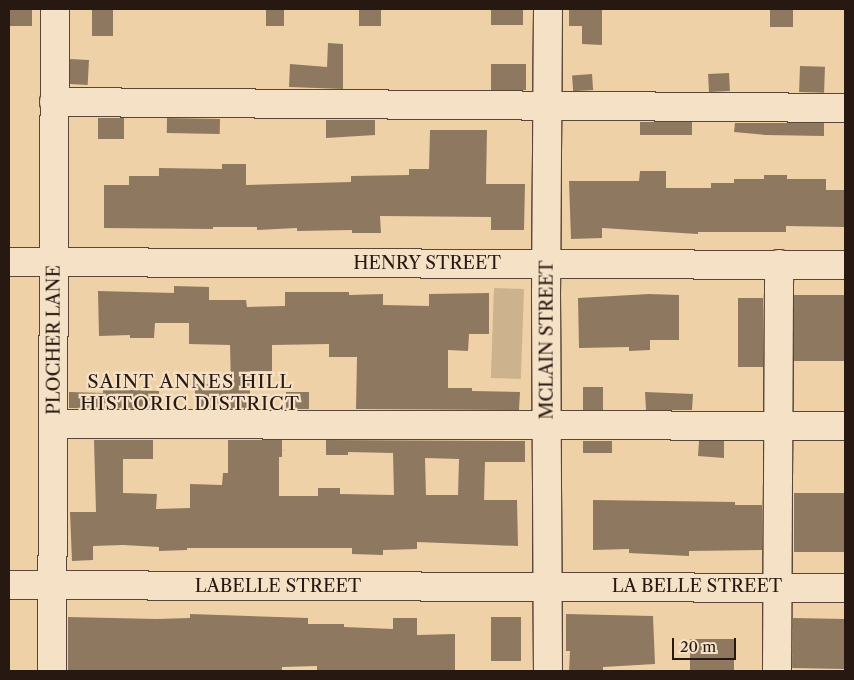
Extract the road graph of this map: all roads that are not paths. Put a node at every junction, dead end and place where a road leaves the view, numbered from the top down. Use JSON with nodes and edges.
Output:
{"nodes":[{"id":1,"x":55,"y":9,"type":"edge"},
{"id":2,"x":548,"y":9,"type":"edge"},
{"id":3,"x":54,"y":102,"type":"junction"},
{"id":4,"x":547,"y":106,"type":"junction"},
{"id":5,"x":845,"y":108,"type":"edge"},
{"id":6,"x":9,"y":262,"type":"edge"},
{"id":7,"x":55,"y":263,"type":"junction"},
{"id":8,"x":547,"y":264,"type":"junction"},
{"id":9,"x":779,"y":264,"type":"junction"},
{"id":10,"x":845,"y":264,"type":"edge"},
{"id":11,"x":53,"y":424,"type":"junction"},
{"id":12,"x":548,"y":425,"type":"junction"},
{"id":13,"x":778,"y":426,"type":"junction"},
{"id":14,"x":845,"y":426,"type":"edge"},
{"id":15,"x":9,"y":585,"type":"edge"},
{"id":16,"x":52,"y":585,"type":"junction"},
{"id":17,"x":548,"y":586,"type":"junction"},
{"id":18,"x":778,"y":587,"type":"junction"},
{"id":19,"x":845,"y":588,"type":"edge"},
{"id":20,"x":52,"y":671,"type":"edge"},
{"id":21,"x":548,"y":671,"type":"edge"},
{"id":22,"x":778,"y":671,"type":"edge"}],
"edges":[{"from":1,"to":3,"type":"street","name":"PLOCHER LANE"},
{"from":2,"to":4,"type":"street","name":"MCLAIN STREET"},
{"from":3,"to":4,"type":"street"},
{"from":3,"to":7,"type":"street","name":"PLOCHER LANE"},
{"from":4,"to":5,"type":"street"},
{"from":4,"to":8,"type":"street","name":"MCLAIN STREET"},
{"from":6,"to":7,"type":"street","name":"HENRY STREET"},
{"from":7,"to":8,"type":"street","name":"HENRY STREET"},
{"from":7,"to":11,"type":"street","name":"PLOCHER LANE"},
{"from":8,"to":9,"type":"street","name":"HENRY STREET"},
{"from":8,"to":12,"type":"street","name":"MCLAIN STREET"},
{"from":9,"to":10,"type":"street","name":"HENRY STREET"},
{"from":9,"to":13,"type":"street"},
{"from":11,"to":12,"type":"street"},
{"from":11,"to":16,"type":"street","name":"PLOCHER LANE"},
{"from":12,"to":13,"type":"street"},
{"from":12,"to":17,"type":"street","name":"MCLAIN STREET"},
{"from":13,"to":14,"type":"street"},
{"from":13,"to":18,"type":"street"},
{"from":15,"to":16,"type":"street","name":"LABELLE STREET"},
{"from":16,"to":17,"type":"street","name":"LABELLE STREET"},
{"from":16,"to":20,"type":"street","name":"PLOCHER LANE"},
{"from":17,"to":18,"type":"street","name":"LA BELLE STREET"},
{"from":17,"to":21,"type":"street","name":"MCLAIN STREET"},
{"from":18,"to":19,"type":"street","name":"LA BELLE STREET"},
{"from":18,"to":22,"type":"street"}]}
